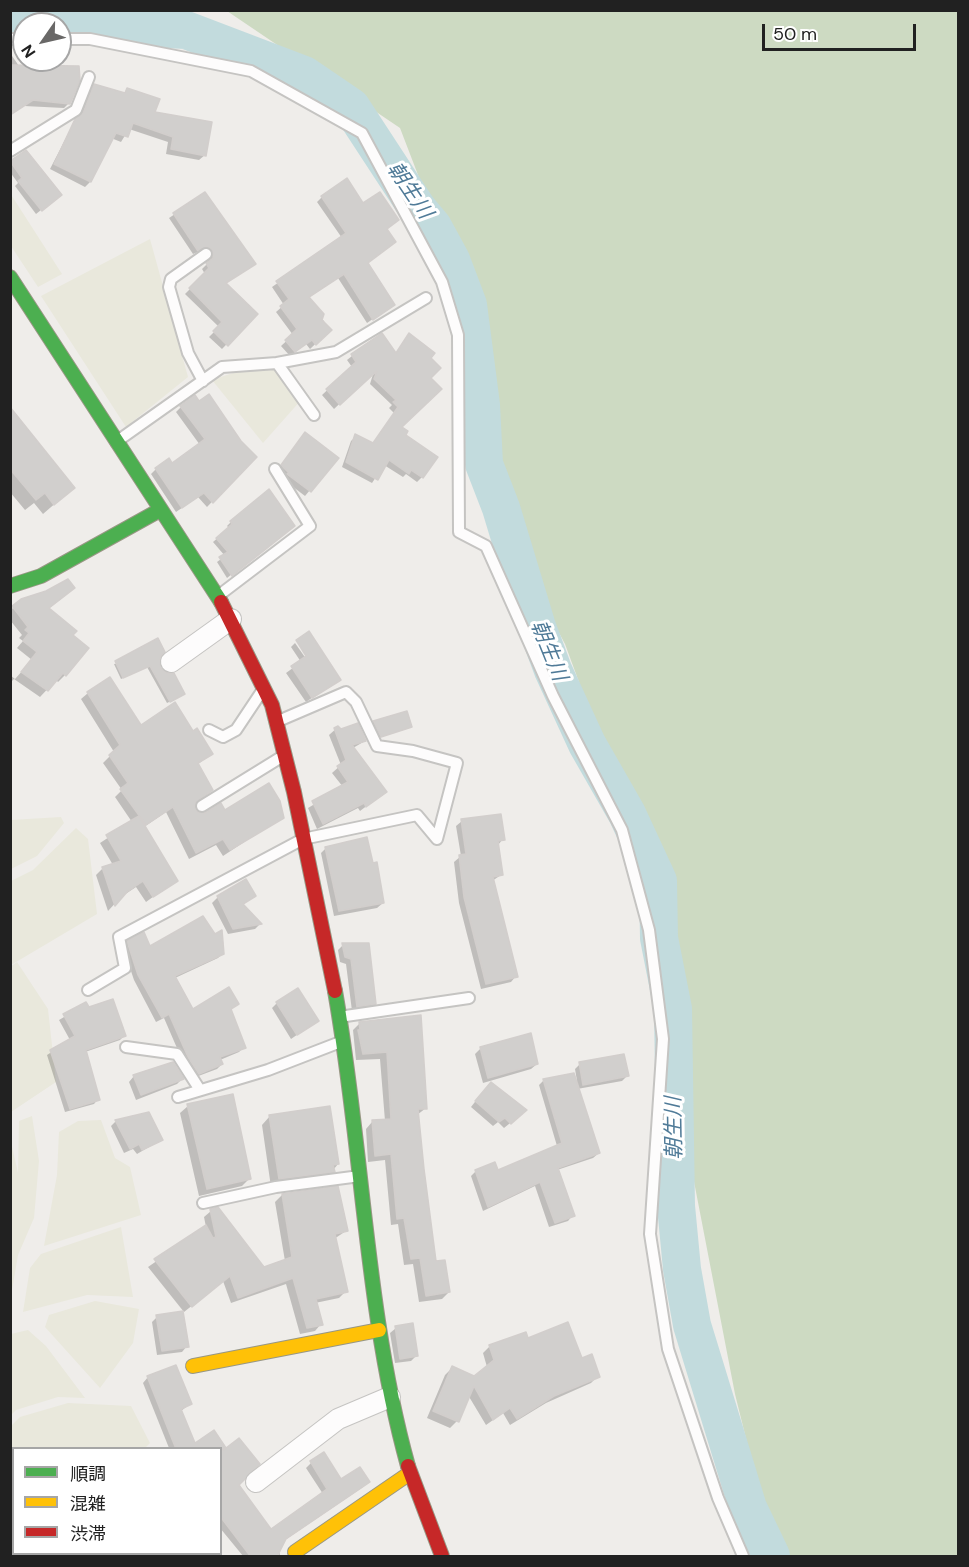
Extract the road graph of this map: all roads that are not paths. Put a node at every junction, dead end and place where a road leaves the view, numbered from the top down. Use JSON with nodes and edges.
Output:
{"nodes":[{"id":1,"x":72,"y":39,"type":"edge"},
{"id":2,"x":89,"y":77,"type":"dead end"},
{"id":3,"x":10,"y":151,"type":"edge"},
{"id":4,"x":206,"y":254,"type":"dead end"},
{"id":5,"x":10,"y":277,"type":"edge"},
{"id":6,"x":426,"y":298,"type":"dead end"},
{"id":7,"x":277,"y":363,"type":"junction"},
{"id":8,"x":203,"y":381,"type":"junction"},
{"id":9,"x":314,"y":415,"type":"dead end"},
{"id":10,"x":116,"y":442,"type":"junction"},
{"id":11,"x":275,"y":469,"type":"dead end"},
{"id":12,"x":160,"y":510,"type":"junction"},
{"id":13,"x":10,"y":586,"type":"edge"},
{"id":14,"x":217,"y":597,"type":"junction"},
{"id":15,"x":231,"y":619,"type":"junction"},
{"id":16,"x":171,"y":662,"type":"dead end"},
{"id":17,"x":264,"y":688,"type":"junction"},
{"id":18,"x":276,"y":722,"type":"junction"},
{"id":19,"x":209,"y":730,"type":"dead end"},
{"id":20,"x":284,"y":756,"type":"junction"},
{"id":21,"x":202,"y":806,"type":"dead end"},
{"id":22,"x":303,"y":839,"type":"junction"},
{"id":23,"x":88,"y":990,"type":"dead end"},
{"id":24,"x":469,"y":998,"type":"dead end"},
{"id":25,"x":339,"y":1017,"type":"junction"},
{"id":26,"x":343,"y":1041,"type":"junction"},
{"id":27,"x":126,"y":1047,"type":"dead end"},
{"id":28,"x":200,"y":1090,"type":"junction"},
{"id":29,"x":178,"y":1097,"type":"dead end"},
{"id":30,"x":360,"y":1176,"type":"junction"},
{"id":31,"x":203,"y":1203,"type":"dead end"},
{"id":32,"x":379,"y":1330,"type":"junction"},
{"id":33,"x":193,"y":1366,"type":"dead end"},
{"id":34,"x":390,"y":1397,"type":"junction"},
{"id":35,"x":410,"y":1473,"type":"junction"},
{"id":36,"x":256,"y":1482,"type":"dead end"},
{"id":37,"x":295,"y":1552,"type":"dead end"},
{"id":38,"x":442,"y":1557,"type":"edge"},
{"id":39,"x":743,"y":1557,"type":"edge"}],
"edges":[{"from":1,"to":39,"type":"lane"},
{"from":2,"to":3,"type":"lane"},
{"from":4,"to":8,"type":"lane"},
{"from":5,"to":10,"type":"street"},
{"from":6,"to":7,"type":"lane"},
{"from":7,"to":8,"type":"lane"},
{"from":7,"to":9,"type":"lane"},
{"from":8,"to":10,"type":"lane"},
{"from":10,"to":12,"type":"street"},
{"from":11,"to":14,"type":"lane"},
{"from":12,"to":13,"type":"street"},
{"from":12,"to":14,"type":"street"},
{"from":14,"to":15,"type":"street"},
{"from":15,"to":16,"type":"street"},
{"from":15,"to":17,"type":"street"},
{"from":17,"to":18,"type":"street"},
{"from":17,"to":19,"type":"lane"},
{"from":18,"to":20,"type":"street"},
{"from":18,"to":22,"type":"lane"},
{"from":20,"to":21,"type":"lane"},
{"from":20,"to":22,"type":"street"},
{"from":22,"to":23,"type":"lane"},
{"from":22,"to":25,"type":"street"},
{"from":24,"to":25,"type":"lane"},
{"from":25,"to":26,"type":"street"},
{"from":26,"to":28,"type":"lane"},
{"from":26,"to":30,"type":"street"},
{"from":27,"to":28,"type":"lane"},
{"from":28,"to":29,"type":"lane"},
{"from":30,"to":31,"type":"lane"},
{"from":30,"to":32,"type":"street"},
{"from":32,"to":33,"type":"street"},
{"from":32,"to":34,"type":"street"},
{"from":34,"to":35,"type":"street"},
{"from":34,"to":36,"type":"street"},
{"from":35,"to":37,"type":"street"},
{"from":35,"to":38,"type":"street"}]}
